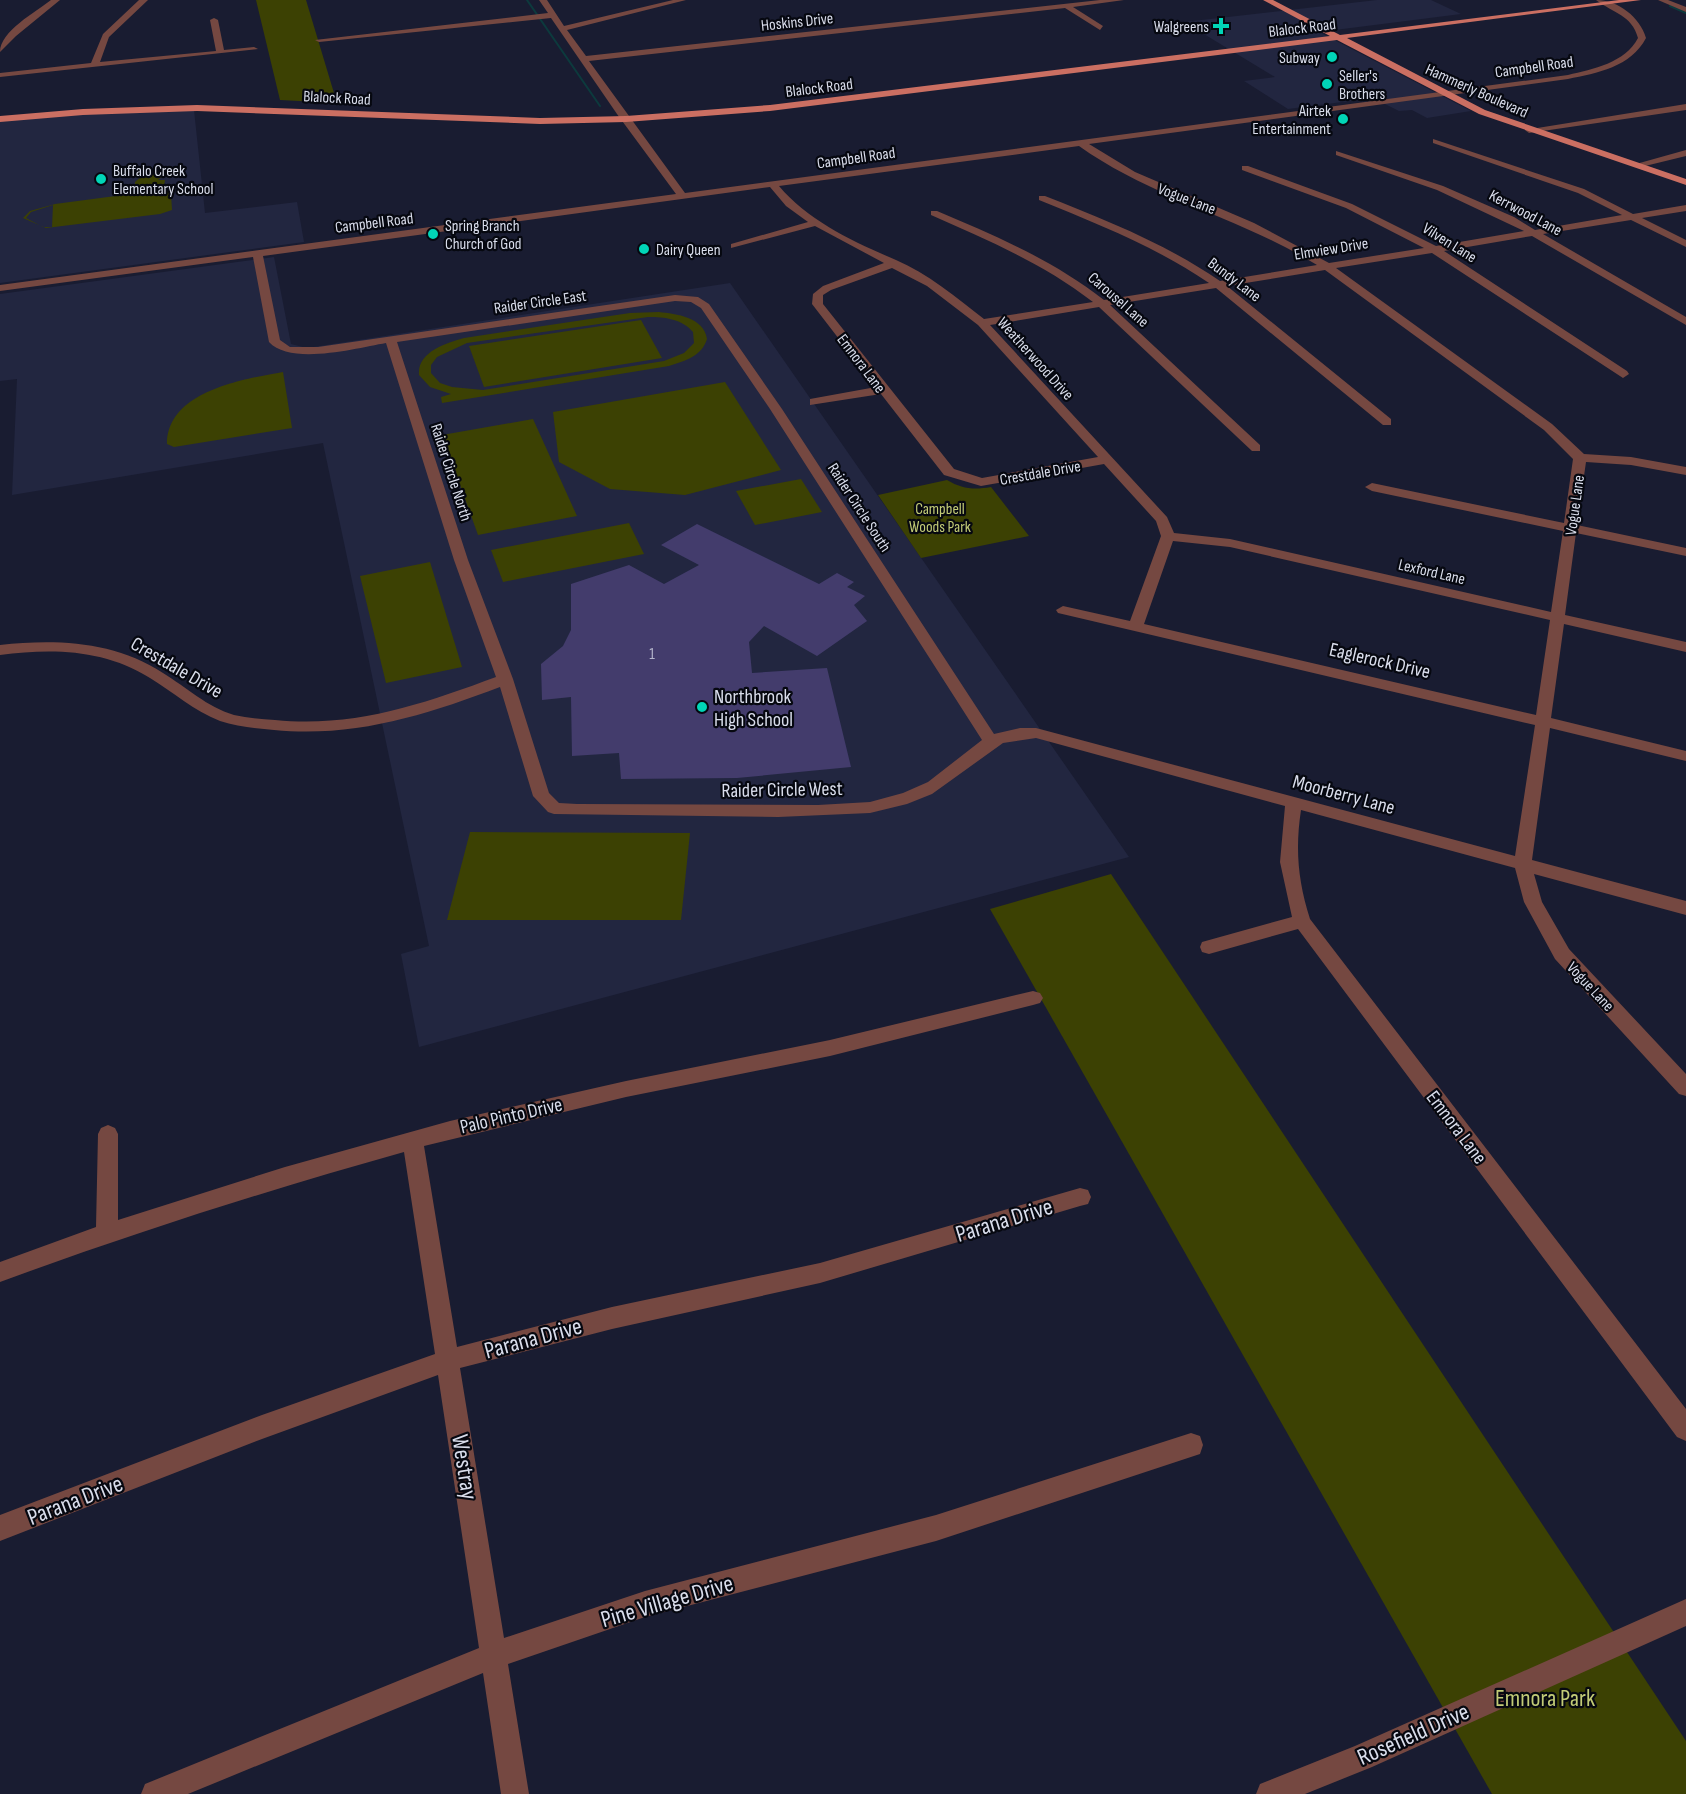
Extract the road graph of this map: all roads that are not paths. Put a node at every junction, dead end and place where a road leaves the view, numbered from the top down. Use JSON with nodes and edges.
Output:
{"nodes":[{"id":1,"x":56,"y":0,"type":"edge"},
{"id":2,"x":144,"y":0,"type":"edge"},
{"id":3,"x":543,"y":0,"type":"edge"},
{"id":4,"x":682,"y":0,"type":"edge"},
{"id":5,"x":1044,"y":0,"type":"edge"},
{"id":6,"x":1120,"y":0,"type":"edge"},
{"id":7,"x":1267,"y":0,"type":"edge"},
{"id":8,"x":1278,"y":0,"type":"edge"},
{"id":9,"x":1593,"y":0,"type":"edge"},
{"id":10,"x":1637,"y":0,"type":"edge"},
{"id":11,"x":1662,"y":0,"type":"edge"},
{"id":12,"x":1604,"y":2,"type":"edge"},
{"id":13,"x":1066,"y":6,"type":"junction"},
{"id":14,"x":1055,"y":7,"type":"junction"},
{"id":15,"x":1686,"y":10,"type":"edge"},
{"id":16,"x":551,"y":15,"type":"junction"},
{"id":17,"x":1461,"y":16,"type":"junction"},
{"id":18,"x":214,"y":20,"type":"dead end"},
{"id":19,"x":1472,"y":22,"type":"junction"},
{"id":20,"x":366,"y":23,"type":"dead end"},
{"id":21,"x":564,"y":28,"type":"junction"},
{"id":22,"x":1100,"y":28,"type":"dead end"},
{"id":23,"x":1327,"y":33,"type":"junction"},
{"id":24,"x":370,"y":34,"type":"junction"},
{"id":25,"x":1337,"y":35,"type":"junction"},
{"id":26,"x":1347,"y":37,"type":"junction"},
{"id":27,"x":319,"y":40,"type":"dead end"},
{"id":28,"x":376,"y":47,"type":"dead end"},
{"id":29,"x":1236,"y":47,"type":"junction"},
{"id":30,"x":254,"y":49,"type":"dead end"},
{"id":31,"x":0,"y":50,"type":"edge"},
{"id":32,"x":220,"y":52,"type":"junction"},
{"id":33,"x":585,"y":59,"type":"junction"},
{"id":34,"x":95,"y":65,"type":"junction"},
{"id":35,"x":0,"y":75,"type":"edge"},
{"id":36,"x":1446,"y":93,"type":"junction"},
{"id":37,"x":1686,"y":107,"type":"edge"},
{"id":38,"x":0,"y":112,"type":"edge"},
{"id":39,"x":623,"y":116,"type":"junction"},
{"id":40,"x":0,"y":118,"type":"edge"},
{"id":41,"x":1534,"y":129,"type":"junction"},
{"id":42,"x":1436,"y":141,"type":"dead end"},
{"id":43,"x":1080,"y":142,"type":"junction"},
{"id":44,"x":1339,"y":153,"type":"dead end"},
{"id":45,"x":1686,"y":153,"type":"edge"},
{"id":46,"x":1645,"y":163,"type":"junction"},
{"id":47,"x":1245,"y":168,"type":"dead end"},
{"id":48,"x":1686,"y":175,"type":"edge"},
{"id":49,"x":1686,"y":182,"type":"edge"},
{"id":50,"x":772,"y":183,"type":"junction"},
{"id":51,"x":682,"y":195,"type":"junction"},
{"id":52,"x":1042,"y":198,"type":"dead end"},
{"id":53,"x":1686,"y":208,"type":"edge"},
{"id":54,"x":934,"y":213,"type":"dead end"},
{"id":55,"x":1634,"y":216,"type":"junction"},
{"id":56,"x":816,"y":224,"type":"junction"},
{"id":57,"x":1536,"y":232,"type":"junction"},
{"id":58,"x":1686,"y":244,"type":"edge"},
{"id":59,"x":735,"y":246,"type":"dead end"},
{"id":60,"x":1434,"y":249,"type":"junction"},
{"id":61,"x":257,"y":253,"type":"junction"},
{"id":62,"x":896,"y":263,"type":"junction"},
{"id":63,"x":1326,"y":266,"type":"junction"},
{"id":64,"x":1216,"y":283,"type":"junction"},
{"id":65,"x":0,"y":288,"type":"edge"},
{"id":66,"x":694,"y":299,"type":"joint"},
{"id":67,"x":1100,"y":302,"type":"junction"},
{"id":68,"x":982,"y":322,"type":"junction"},
{"id":69,"x":1686,"y":322,"type":"edge"},
{"id":70,"x":391,"y":340,"type":"junction"},
{"id":71,"x":1623,"y":374,"type":"dead end"},
{"id":72,"x":882,"y":390,"type":"junction"},
{"id":73,"x":814,"y":402,"type":"dead end"},
{"id":74,"x":1387,"y":422,"type":"dead end"},
{"id":75,"x":1256,"y":448,"type":"dead end"},
{"id":76,"x":1580,"y":458,"type":"junction"},
{"id":77,"x":1105,"y":460,"type":"junction"},
{"id":78,"x":1686,"y":471,"type":"edge"},
{"id":79,"x":974,"y":480,"type":"joint"},
{"id":80,"x":1372,"y":487,"type":"dead end"},
{"id":81,"x":1572,"y":528,"type":"junction"},
{"id":82,"x":1168,"y":536,"type":"junction"},
{"id":83,"x":1686,"y":552,"type":"edge"},
{"id":84,"x":1063,"y":610,"type":"dead end"},
{"id":85,"x":1556,"y":618,"type":"junction"},
{"id":86,"x":1136,"y":625,"type":"junction"},
{"id":87,"x":1686,"y":647,"type":"edge"},
{"id":88,"x":0,"y":650,"type":"edge"},
{"id":89,"x":505,"y":679,"type":"junction"},
{"id":90,"x":1544,"y":721,"type":"junction"},
{"id":91,"x":990,"y":740,"type":"junction"},
{"id":92,"x":1686,"y":756,"type":"edge"},
{"id":93,"x":1294,"y":803,"type":"junction"},
{"id":94,"x":554,"y":807,"type":"joint"},
{"id":95,"x":1523,"y":864,"type":"junction"},
{"id":96,"x":1686,"y":908,"type":"edge"},
{"id":97,"x":1302,"y":921,"type":"junction"},
{"id":98,"x":1209,"y":946,"type":"dead end"},
{"id":99,"x":1033,"y":998,"type":"dead end"},
{"id":100,"x":1686,"y":1088,"type":"edge"},
{"id":101,"x":108,"y":1134,"type":"dead end"},
{"id":102,"x":413,"y":1140,"type":"junction"},
{"id":103,"x":1080,"y":1197,"type":"dead end"},
{"id":104,"x":107,"y":1233,"type":"junction"},
{"id":105,"x":0,"y":1272,"type":"edge"},
{"id":106,"x":449,"y":1360,"type":"junction"},
{"id":107,"x":1686,"y":1429,"type":"edge"},
{"id":108,"x":1191,"y":1445,"type":"dead end"},
{"id":109,"x":0,"y":1528,"type":"edge"},
{"id":110,"x":1686,"y":1612,"type":"edge"},
{"id":111,"x":494,"y":1654,"type":"junction"},
{"id":112,"x":155,"y":1794,"type":"edge"},
{"id":113,"x":515,"y":1794,"type":"edge"},
{"id":114,"x":1270,"y":1794,"type":"edge"}],
"edges":[{"from":1,"to":31,"type":"street"},
{"from":2,"to":34,"type":"street"},
{"from":3,"to":16,"type":"street"},
{"from":4,"to":21,"type":"street"},
{"from":5,"to":14,"type":"street"},
{"from":6,"to":13,"type":"street","name":"Hoskins Drive"},
{"from":7,"to":23,"type":"main road"},
{"from":8,"to":25,"type":"main road","name":"Hammerly Boulevard"},
{"from":9,"to":17,"type":"main road","name":"Blalock Road"},
{"from":10,"to":12,"type":"main road","name":"Blalock Road"},
{"from":11,"to":15,"type":"street"},
{"from":12,"to":19,"type":"main road","name":"Blalock Road"},
{"from":12,"to":36,"type":"street","name":"Campbell Road"},
{"from":13,"to":14,"type":"street","name":"Hoskins Drive"},
{"from":13,"to":22,"type":"street"},
{"from":14,"to":33,"type":"street","name":"Hoskins Drive"},
{"from":16,"to":21,"type":"street"},
{"from":16,"to":24,"type":"street"},
{"from":17,"to":19,"type":"main road"},
{"from":17,"to":25,"type":"main road","name":"Blalock Road"},
{"from":18,"to":32,"type":"street"},
{"from":19,"to":26,"type":"main road","name":"Blalock Road"},
{"from":20,"to":24,"type":"street"},
{"from":21,"to":33,"type":"street"},
{"from":23,"to":25,"type":"main road","name":"Blalock Road"},
{"from":23,"to":29,"type":"main road","name":"Blalock Road"},
{"from":24,"to":27,"type":"street"},
{"from":24,"to":28,"type":"street"},
{"from":25,"to":26,"type":"main road","name":"Hammerly Boulevard"},
{"from":25,"to":29,"type":"main road","name":"Blalock Road"},
{"from":25,"to":36,"type":"main road","name":"Hammerly Boulevard"},
{"from":26,"to":36,"type":"main road","name":"Hammerly Boulevard"},
{"from":29,"to":39,"type":"main road","name":"Blalock Road"},
{"from":30,"to":32,"type":"street"},
{"from":32,"to":34,"type":"street"},
{"from":33,"to":39,"type":"street"},
{"from":34,"to":35,"type":"street"},
{"from":36,"to":41,"type":"main road","name":"Hammerly Boulevard"},
{"from":36,"to":43,"type":"street","name":"Campbell Road"},
{"from":37,"to":41,"type":"street"},
{"from":38,"to":39,"type":"main road","name":"Blalock Road"},
{"from":39,"to":40,"type":"main road","name":"Blalock Road"},
{"from":39,"to":51,"type":"street"},
{"from":41,"to":46,"type":"main road","name":"Hammerly Boulevard"},
{"from":42,"to":55,"type":"street"},
{"from":43,"to":50,"type":"street","name":"Campbell Road"},
{"from":43,"to":63,"type":"street","name":"Vogue Lane"},
{"from":44,"to":57,"type":"street","name":"Kerrwood Lane"},
{"from":45,"to":46,"type":"street"},
{"from":46,"to":48,"type":"main road","name":"Hammerly Boulevard"},
{"from":46,"to":49,"type":"main road","name":"Hammerly Boulevard"},
{"from":47,"to":60,"type":"street","name":"Vilven Lane"},
{"from":50,"to":51,"type":"street","name":"Campbell Road"},
{"from":50,"to":56,"type":"street","name":"Weatherwood Drive"},
{"from":51,"to":61,"type":"street","name":"Campbell Road"},
{"from":52,"to":64,"type":"street","name":"Bundy Lane"},
{"from":53,"to":55,"type":"street","name":"Elmview Drive"},
{"from":54,"to":67,"type":"street","name":"Carousel Lane"},
{"from":55,"to":57,"type":"street","name":"Elmview Drive"},
{"from":55,"to":58,"type":"street"},
{"from":56,"to":59,"type":"street"},
{"from":56,"to":62,"type":"street","name":"Weatherwood Drive"},
{"from":57,"to":60,"type":"street","name":"Elmview Drive"},
{"from":57,"to":69,"type":"street","name":"Kerrwood Lane"},
{"from":60,"to":63,"type":"street","name":"Elmview Drive"},
{"from":60,"to":71,"type":"street","name":"Vilven Lane"},
{"from":61,"to":65,"type":"street","name":"Campbell Road"},
{"from":61,"to":70,"type":"street"},
{"from":62,"to":68,"type":"street","name":"Weatherwood Drive"},
{"from":62,"to":72,"type":"street","name":"Emnora Lane"},
{"from":63,"to":64,"type":"street","name":"Elmview Drive"},
{"from":63,"to":76,"type":"street","name":"Vogue Lane"},
{"from":64,"to":67,"type":"street","name":"Elmview Drive"},
{"from":64,"to":74,"type":"street","name":"Bundy Lane"},
{"from":66,"to":70,"type":"street","name":"Raider Circle East"},
{"from":66,"to":91,"type":"street","name":"Raider Circle South"},
{"from":67,"to":68,"type":"street","name":"Elmview Drive"},
{"from":67,"to":75,"type":"street","name":"Carousel Lane"},
{"from":68,"to":77,"type":"street","name":"Weatherwood Drive"},
{"from":70,"to":89,"type":"street","name":"Raider Circle North"},
{"from":72,"to":73,"type":"street"},
{"from":72,"to":79,"type":"street","name":"Emnora Lane"},
{"from":76,"to":78,"type":"street"},
{"from":76,"to":81,"type":"street","name":"Vogue Lane"},
{"from":77,"to":79,"type":"street","name":"Crestdale Drive"},
{"from":77,"to":82,"type":"street","name":"Weatherwood Drive"},
{"from":80,"to":81,"type":"street"},
{"from":81,"to":83,"type":"street"},
{"from":81,"to":85,"type":"street","name":"Vogue Lane"},
{"from":82,"to":85,"type":"street","name":"Lexford Lane"},
{"from":82,"to":86,"type":"street"},
{"from":84,"to":86,"type":"street","name":"Eaglerock Drive"},
{"from":85,"to":87,"type":"street","name":"Lexford Lane"},
{"from":85,"to":90,"type":"street","name":"Vogue Lane"},
{"from":86,"to":90,"type":"street","name":"Eaglerock Drive"},
{"from":88,"to":89,"type":"street","name":"Crestdale Drive"},
{"from":89,"to":94,"type":"street","name":"Raider Circle North"},
{"from":90,"to":92,"type":"street","name":"Eaglerock Drive"},
{"from":90,"to":95,"type":"street","name":"Vogue Lane"},
{"from":91,"to":93,"type":"street","name":"Moorberry Lane"},
{"from":91,"to":94,"type":"street","name":"Raider Circle West"},
{"from":93,"to":95,"type":"street","name":"Moorberry Lane"},
{"from":93,"to":97,"type":"street","name":"Emnora Lane"},
{"from":95,"to":96,"type":"street","name":"Moorberry Lane"},
{"from":95,"to":100,"type":"street","name":"Vogue Lane"},
{"from":97,"to":98,"type":"street"},
{"from":97,"to":107,"type":"street","name":"Emnora Lane"},
{"from":99,"to":102,"type":"street","name":"Palo Pinto Drive"},
{"from":101,"to":104,"type":"street"},
{"from":102,"to":104,"type":"street","name":"Palo Pinto Drive"},
{"from":102,"to":106,"type":"street","name":"Westray"},
{"from":103,"to":106,"type":"street","name":"Parana Drive"},
{"from":104,"to":105,"type":"street","name":"Palo Pinto Drive"},
{"from":106,"to":109,"type":"street","name":"Parana Drive"},
{"from":106,"to":111,"type":"street","name":"Westray"},
{"from":108,"to":111,"type":"street","name":"Pine Village Drive"},
{"from":110,"to":114,"type":"street","name":"Rosefield Drive"},
{"from":111,"to":112,"type":"street","name":"Pine Village Drive"},
{"from":111,"to":113,"type":"street","name":"Westray"}]}
